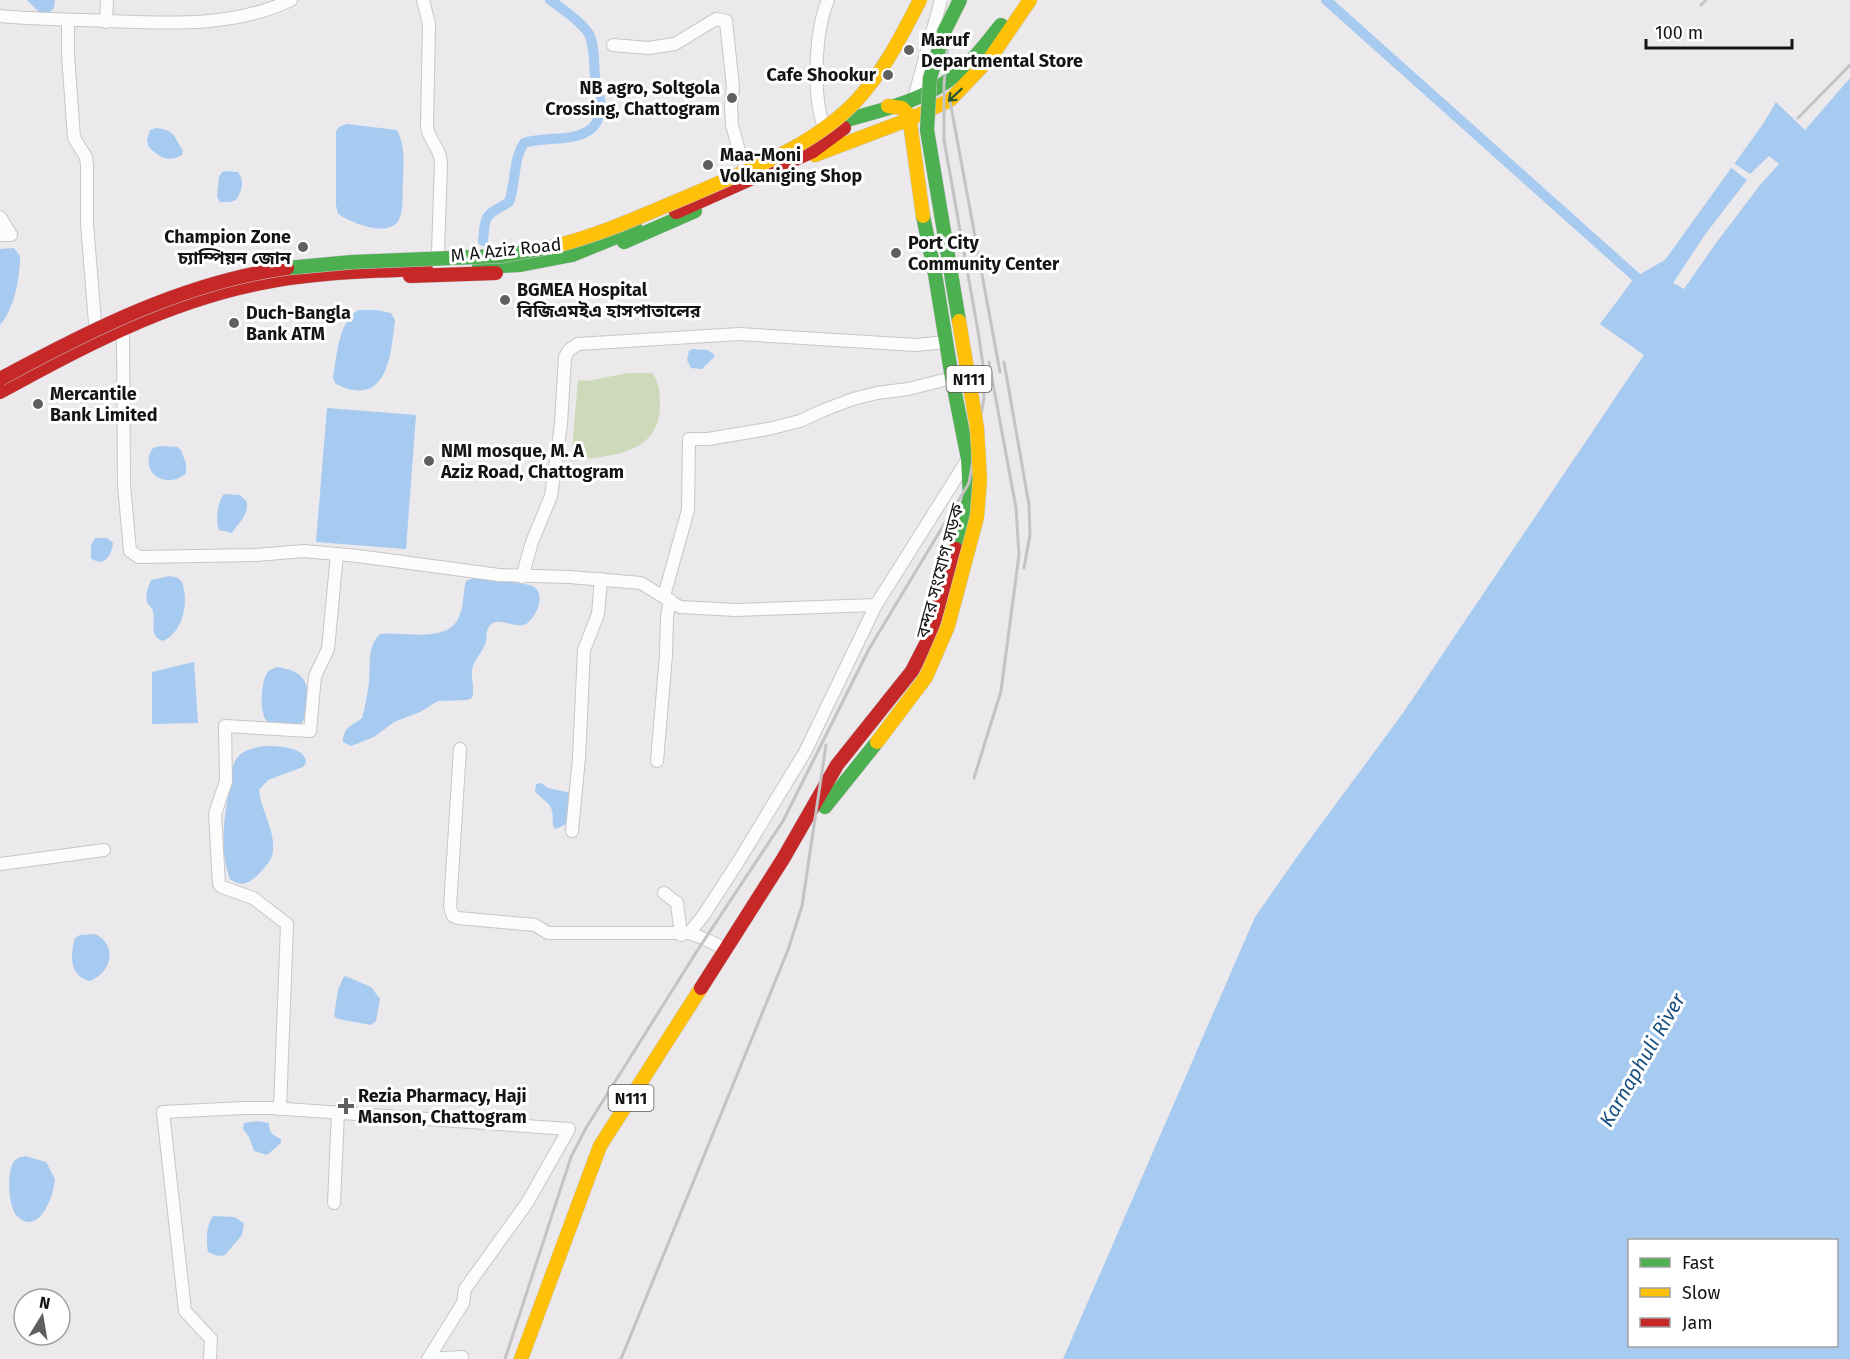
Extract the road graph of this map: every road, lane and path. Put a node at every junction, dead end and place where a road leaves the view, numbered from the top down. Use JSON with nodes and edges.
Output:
{"nodes":[{"id":1,"x":107,"y":0,"type":"edge"},
{"id":2,"x":291,"y":0,"type":"edge"},
{"id":3,"x":423,"y":0,"type":"edge"},
{"id":4,"x":828,"y":0,"type":"edge"},
{"id":5,"x":920,"y":0,"type":"edge"},
{"id":6,"x":936,"y":0,"type":"edge"},
{"id":7,"x":941,"y":0,"type":"edge"},
{"id":8,"x":960,"y":0,"type":"edge"},
{"id":9,"x":1028,"y":0,"type":"edge"},
{"id":10,"x":261,"y":6,"type":"edge"},
{"id":11,"x":0,"y":16,"type":"edge"},
{"id":12,"x":69,"y":20,"type":"junction"},
{"id":13,"x":106,"y":22,"type":"junction"},
{"id":14,"x":613,"y":45,"type":"dead end"},
{"id":15,"x":914,"y":98,"type":"junction"},
{"id":16,"x":888,"y":106,"type":"junction"},
{"id":17,"x":910,"y":119,"type":"junction"},
{"id":18,"x":824,"y":127,"type":"junction"},
{"id":19,"x":745,"y":164,"type":"junction"},
{"id":20,"x":0,"y":217,"type":"edge"},
{"id":21,"x":0,"y":235,"type":"edge"},
{"id":22,"x":438,"y":252,"type":"junction"},
{"id":23,"x":95,"y":323,"type":"junction"},
{"id":24,"x":123,"y":335,"type":"junction"},
{"id":25,"x":946,"y":342,"type":"junction"},
{"id":26,"x":0,"y":374,"type":"edge"},
{"id":27,"x":952,"y":378,"type":"junction"},
{"id":28,"x":0,"y":379,"type":"edge"},
{"id":29,"x":0,"y":392,"type":"edge"},
{"id":30,"x":0,"y":398,"type":"edge"},
{"id":31,"x":968,"y":459,"type":"junction"},
{"id":32,"x":337,"y":554,"type":"junction"},
{"id":33,"x":522,"y":577,"type":"junction"},
{"id":34,"x":601,"y":579,"type":"junction"},
{"id":35,"x":667,"y":598,"type":"junction"},
{"id":36,"x":876,"y":605,"type":"junction"},
{"id":37,"x":460,"y":749,"type":"dead end"},
{"id":38,"x":657,"y":761,"type":"dead end"},
{"id":39,"x":572,"y":831,"type":"dead end"},
{"id":40,"x":104,"y":850,"type":"dead end"},
{"id":41,"x":783,"y":859,"type":"junction"},
{"id":42,"x":0,"y":864,"type":"edge"},
{"id":43,"x":664,"y":893,"type":"dead end"},
{"id":44,"x":685,"y":934,"type":"junction"},
{"id":45,"x":726,"y":949,"type":"junction"},
{"id":46,"x":280,"y":1109,"type":"junction"},
{"id":47,"x":338,"y":1112,"type":"junction"},
{"id":48,"x":334,"y":1203,"type":"dead end"},
{"id":49,"x":210,"y":1359,"type":"edge"},
{"id":50,"x":428,"y":1359,"type":"edge"},
{"id":51,"x":462,"y":1359,"type":"edge"},
{"id":52,"x":521,"y":1359,"type":"edge"}],
"edges":[{"from":1,"to":13,"type":"street"},
{"from":2,"to":10,"type":"street"},
{"from":3,"to":22,"type":"street"},
{"from":4,"to":18,"type":"street"},
{"from":5,"to":28,"type":"main road","bridge":true},
{"from":6,"to":29,"type":"main road"},
{"from":7,"to":15,"type":"street"},
{"from":8,"to":41,"type":"main road","name":"বন্দর সংযোগ সড়ক","number":"N111","bridge":true},
{"from":9,"to":15,"type":"main road","name":"M A Aziz Road"},
{"from":9,"to":17,"type":"main road","name":"M A Aziz Road","one_way":true},
{"from":10,"to":13,"type":"street"},
{"from":11,"to":12,"type":"street"},
{"from":12,"to":13,"type":"street"},
{"from":12,"to":23,"type":"street"},
{"from":14,"to":19,"type":"street"},
{"from":15,"to":16,"type":"main road","name":"M A Aziz Road"},
{"from":16,"to":17,"type":"main road"},
{"from":16,"to":18,"type":"main road","name":"M A Aziz Road"},
{"from":17,"to":24,"type":"main road","name":"M A Aziz Road"},
{"from":17,"to":25,"type":"main road","number":"N111"},
{"from":18,"to":19,"type":"main road","name":"M A Aziz Road"},
{"from":19,"to":22,"type":"main road","name":"M A Aziz Road"},
{"from":20,"to":21,"type":"street"},
{"from":22,"to":23,"type":"main road","name":"M A Aziz Road"},
{"from":23,"to":26,"type":"main road","name":"M A Aziz Road"},
{"from":24,"to":30,"type":"main road","name":"M A Aziz Road"},
{"from":24,"to":32,"type":"street"},
{"from":25,"to":27,"type":"main road","number":"N111"},
{"from":25,"to":33,"type":"street"},
{"from":27,"to":31,"type":"main road","number":"N111"},
{"from":27,"to":35,"type":"street"},
{"from":31,"to":36,"type":"street"},
{"from":31,"to":41,"type":"main road","number":"N111"},
{"from":32,"to":33,"type":"street"},
{"from":32,"to":46,"type":"street"},
{"from":33,"to":34,"type":"street"},
{"from":34,"to":35,"type":"street"},
{"from":34,"to":39,"type":"street"},
{"from":35,"to":36,"type":"street"},
{"from":35,"to":38,"type":"street"},
{"from":36,"to":44,"type":"street"},
{"from":37,"to":44,"type":"street"},
{"from":40,"to":42,"type":"street"},
{"from":41,"to":45,"type":"main road","number":"N111"},
{"from":43,"to":44,"type":"street"},
{"from":44,"to":45,"type":"street"},
{"from":45,"to":52,"type":"main road","number":"N111"},
{"from":46,"to":47,"type":"street"},
{"from":46,"to":49,"type":"street"},
{"from":47,"to":48,"type":"street"},
{"from":47,"to":50,"type":"street"},
{"from":50,"to":51,"type":"street"}]}
